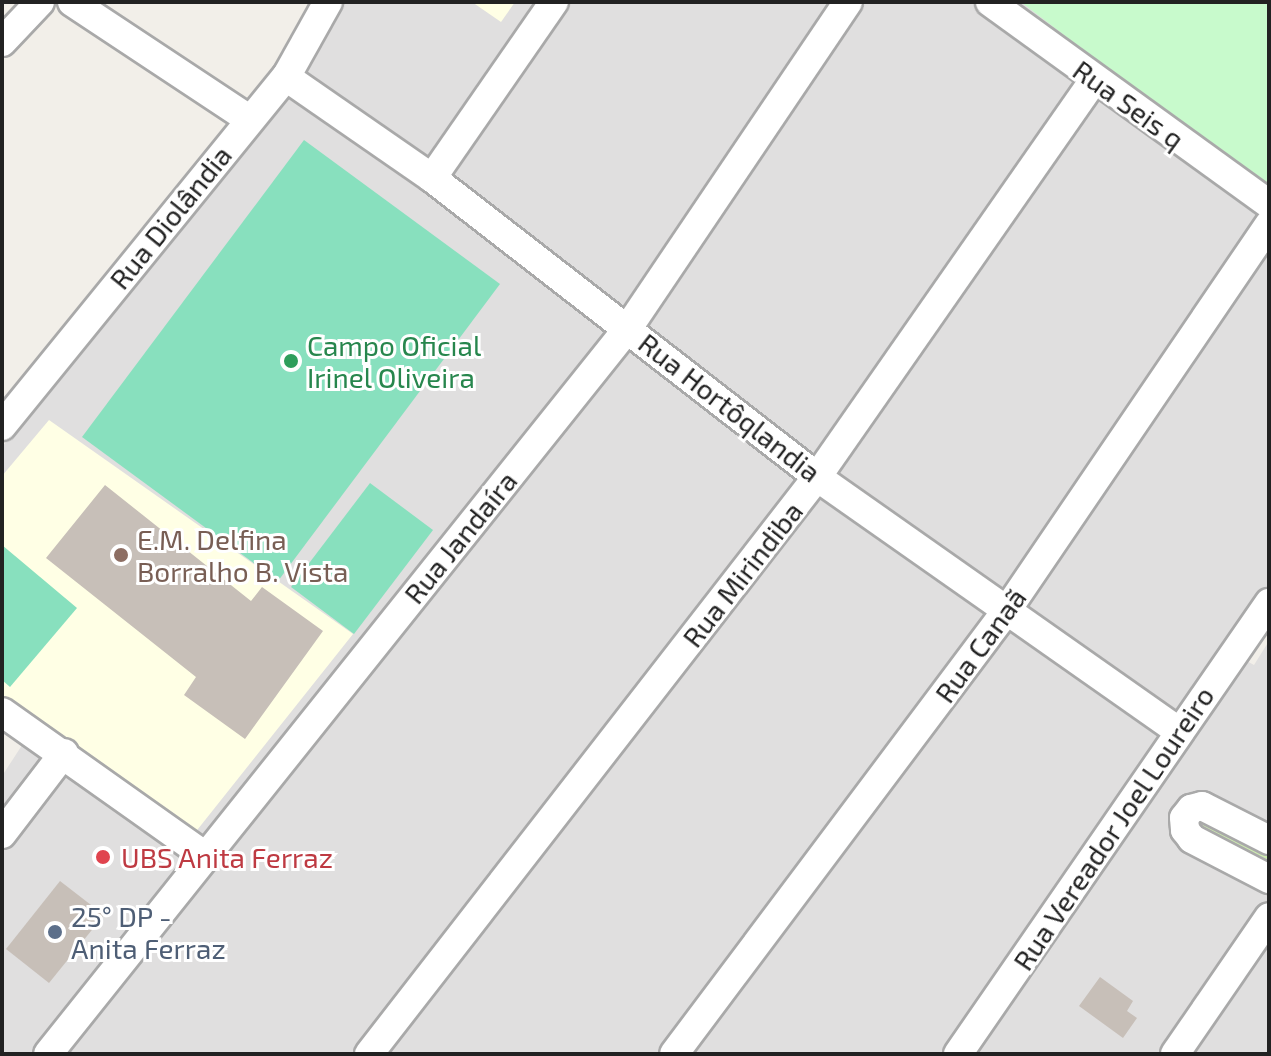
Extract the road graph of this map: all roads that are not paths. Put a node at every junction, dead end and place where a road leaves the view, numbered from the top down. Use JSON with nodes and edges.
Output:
{"nodes":[{"id":1,"x":40,"y":2,"type":"edge"},
{"id":2,"x":72,"y":2,"type":"edge"},
{"id":3,"x":328,"y":2,"type":"edge"},
{"id":4,"x":554,"y":2,"type":"edge"},
{"id":5,"x":848,"y":2,"type":"edge"},
{"id":6,"x":990,"y":2,"type":"edge"},
{"id":7,"x":2,"y":42,"type":"edge"},
{"id":8,"x":286,"y":77,"type":"junction"},
{"id":9,"x":1094,"y":80,"type":"junction"},
{"id":10,"x":249,"y":119,"type":"junction"},
{"id":11,"x":432,"y":178,"type":"junction"},
{"id":12,"x":1269,"y":204,"type":"edge"},
{"id":13,"x":1269,"y":225,"type":"edge"},
{"id":14,"x":628,"y":328,"type":"junction"},
{"id":15,"x":2,"y":426,"type":"edge"},
{"id":16,"x":817,"y":477,"type":"junction"},
{"id":17,"x":1269,"y":603,"type":"edge"},
{"id":18,"x":1007,"y":610,"type":"junction"},
{"id":19,"x":2,"y":712,"type":"edge"},
{"id":20,"x":1178,"y":731,"type":"junction"},
{"id":21,"x":64,"y":753,"type":"junction"},
{"id":22,"x":2,"y":834,"type":"edge"},
{"id":23,"x":1269,"y":840,"type":"edge"},
{"id":24,"x":204,"y":855,"type":"junction"},
{"id":25,"x":1269,"y":879,"type":"edge"},
{"id":26,"x":1269,"y":917,"type":"edge"},
{"id":27,"x":48,"y":1054,"type":"edge"},
{"id":28,"x":369,"y":1054,"type":"edge"},
{"id":29,"x":674,"y":1054,"type":"edge"},
{"id":30,"x":958,"y":1054,"type":"edge"},
{"id":31,"x":1175,"y":1054,"type":"edge"}],
"edges":[{"from":1,"to":7,"type":"street"},
{"from":2,"to":10,"type":"street"},
{"from":3,"to":8,"type":"street","name":"Rua Diolândia"},
{"from":4,"to":11,"type":"street"},
{"from":5,"to":14,"type":"street","name":"Rua Jandaíra"},
{"from":6,"to":9,"type":"street","name":"Rua Seis q"},
{"from":8,"to":10,"type":"street","name":"Rua Diolândia"},
{"from":8,"to":11,"type":"street","name":"Rua Hortôqlandia"},
{"from":9,"to":12,"type":"street","name":"Rua Seis q"},
{"from":9,"to":16,"type":"street","name":"Rua Mirindiba"},
{"from":10,"to":15,"type":"street","name":"Rua Diolândia"},
{"from":11,"to":14,"type":"street","name":"Rua Hortôqlandia"},
{"from":13,"to":18,"type":"street","name":"Rua Canaã"},
{"from":14,"to":16,"type":"street","name":"Rua Hortôqlandia"},
{"from":14,"to":24,"type":"street","name":"Rua Jandaíra"},
{"from":16,"to":18,"type":"street","name":"Rua Hortôqlandia"},
{"from":16,"to":28,"type":"street","name":"Rua Mirindiba"},
{"from":17,"to":20,"type":"street","name":"Rua Vereador Joel Loureiro"},
{"from":18,"to":20,"type":"street","name":"Rua Hortôqlandia"},
{"from":18,"to":29,"type":"street","name":"Rua Canaã"},
{"from":19,"to":21,"type":"street"},
{"from":20,"to":30,"type":"street","name":"Rua Vereador Joel Loureiro"},
{"from":21,"to":22,"type":"street"},
{"from":21,"to":24,"type":"street"},
{"from":23,"to":25,"type":"street"},
{"from":24,"to":27,"type":"street","name":"Rua Jandaíra"},
{"from":26,"to":31,"type":"street"}]}
